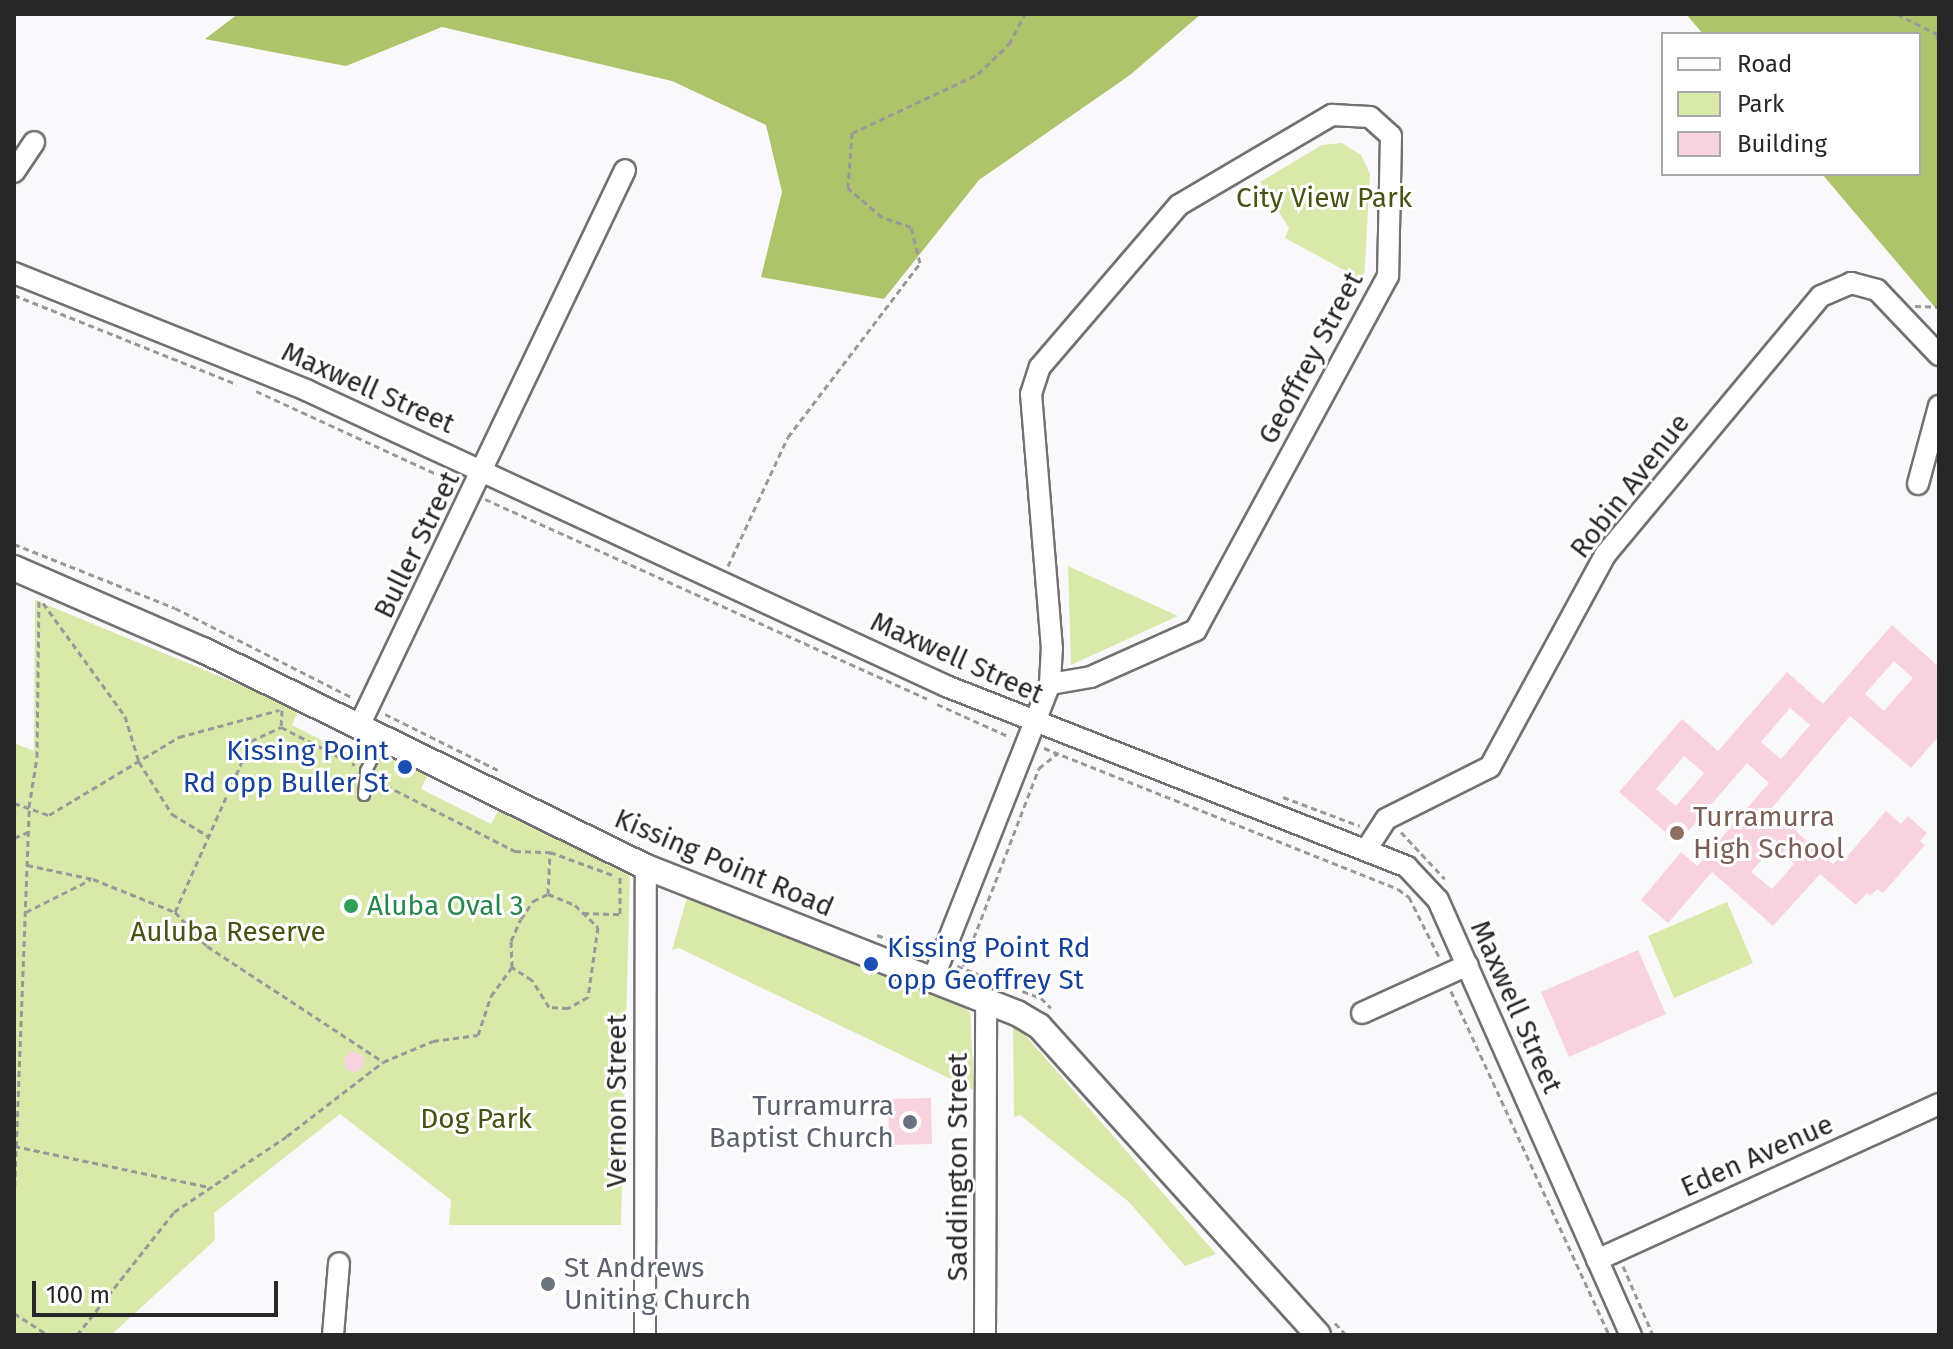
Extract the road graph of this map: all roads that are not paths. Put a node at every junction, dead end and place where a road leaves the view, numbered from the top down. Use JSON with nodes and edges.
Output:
{"nodes":[{"id":1,"x":34,"y":142,"type":"dead end"},
{"id":2,"x":625,"y":170,"type":"dead end"},
{"id":3,"x":14,"y":172,"type":"edge"},
{"id":4,"x":14,"y":273,"type":"edge"},
{"id":5,"x":1939,"y":355,"type":"edge"},
{"id":6,"x":1939,"y":406,"type":"edge"},
{"id":7,"x":484,"y":470,"type":"junction"},
{"id":8,"x":1918,"y":484,"type":"dead end"},
{"id":9,"x":14,"y":568,"type":"edge"},
{"id":10,"x":1050,"y":684,"type":"junction"},
{"id":11,"x":1034,"y":723,"type":"junction"},
{"id":12,"x":383,"y":725,"type":"junction"},
{"id":13,"x":357,"y":731,"type":"junction"},
{"id":14,"x":364,"y":795,"type":"dead end"},
{"id":15,"x":1366,"y":850,"type":"junction"},
{"id":16,"x":646,"y":867,"type":"junction"},
{"id":17,"x":1468,"y":965,"type":"junction"},
{"id":18,"x":933,"y":979,"type":"junction"},
{"id":19,"x":986,"y":1000,"type":"junction"},
{"id":20,"x":1362,"y":1013,"type":"dead end"},
{"id":21,"x":1939,"y":1104,"type":"edge"},
{"id":22,"x":1597,"y":1260,"type":"junction"},
{"id":23,"x":339,"y":1263,"type":"dead end"},
{"id":24,"x":333,"y":1335,"type":"edge"},
{"id":25,"x":645,"y":1335,"type":"edge"},
{"id":26,"x":985,"y":1335,"type":"edge"},
{"id":27,"x":1318,"y":1335,"type":"edge"},
{"id":28,"x":1631,"y":1335,"type":"edge"}],
"edges":[{"from":1,"to":3,"type":"street"},
{"from":2,"to":7,"type":"street","name":"Buller Street"},
{"from":4,"to":7,"type":"street","name":"Maxwell Street"},
{"from":5,"to":15,"type":"street","name":"Robin Avenue"},
{"from":6,"to":8,"type":"street"},
{"from":7,"to":11,"type":"street","name":"Maxwell Street"},
{"from":7,"to":13,"type":"street","name":"Buller Street"},
{"from":9,"to":13,"type":"street","name":"Kissing Point Road"},
{"from":10,"to":10,"type":"street","name":"Geoffrey Street"},
{"from":10,"to":11,"type":"street","name":"Geoffrey Street"},
{"from":11,"to":15,"type":"street","name":"Maxwell Street"},
{"from":11,"to":18,"type":"street","name":"Geoffrey Street"},
{"from":12,"to":13,"type":"street","name":"Kissing Point Road"},
{"from":12,"to":14,"type":"lane"},
{"from":12,"to":16,"type":"street","name":"Kissing Point Road"},
{"from":15,"to":17,"type":"street","name":"Maxwell Street"},
{"from":16,"to":18,"type":"street","name":"Kissing Point Road"},
{"from":16,"to":25,"type":"street","name":"Vernon Street"},
{"from":17,"to":20,"type":"street"},
{"from":17,"to":22,"type":"street","name":"Maxwell Street"},
{"from":18,"to":19,"type":"street","name":"Kissing Point Road"},
{"from":19,"to":26,"type":"street","name":"Saddington Street"},
{"from":19,"to":27,"type":"street","name":"Kissing Point Road"},
{"from":21,"to":22,"type":"street","name":"Eden Avenue"},
{"from":22,"to":28,"type":"street","name":"Maxwell Street"},
{"from":23,"to":24,"type":"street"}]}
